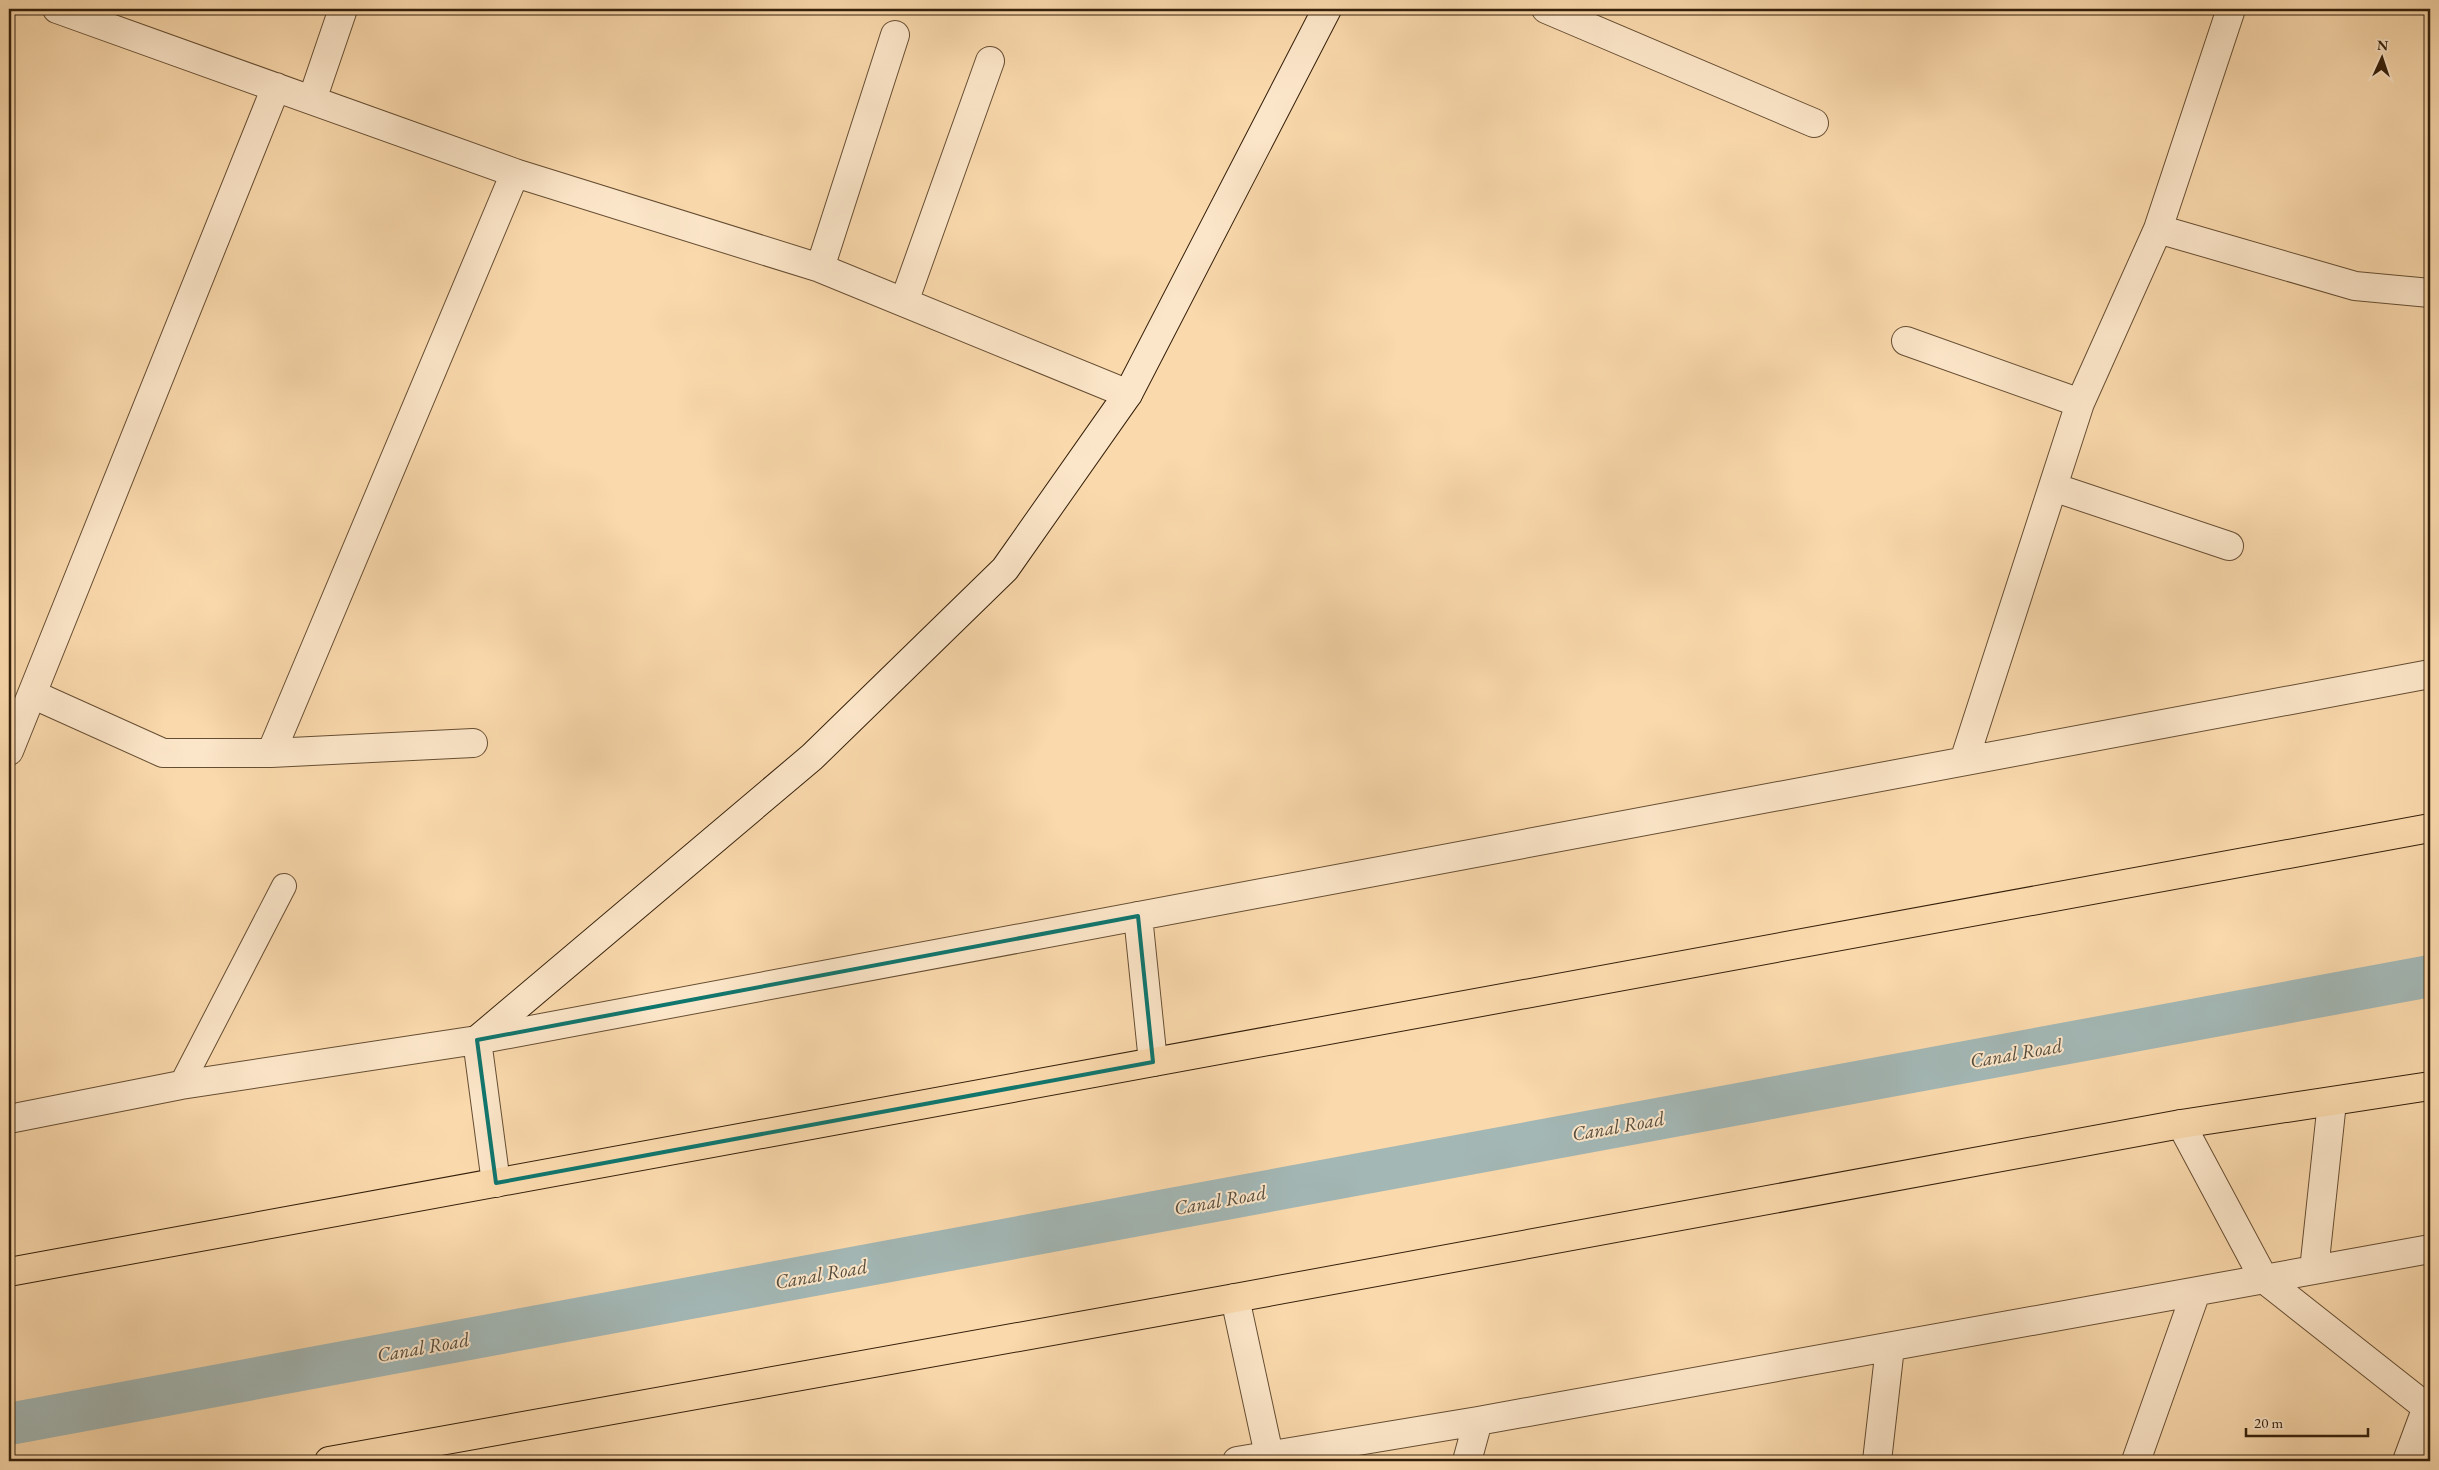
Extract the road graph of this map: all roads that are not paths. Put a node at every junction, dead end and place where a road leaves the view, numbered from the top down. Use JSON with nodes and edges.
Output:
{"nodes":[{"id":1,"x":56,"y":9,"type":"edge"},
{"id":2,"x":343,"y":9,"type":"edge"},
{"id":3,"x":1327,"y":9,"type":"edge"},
{"id":4,"x":1546,"y":9,"type":"edge"},
{"id":5,"x":2231,"y":9,"type":"edge"},
{"id":6,"x":895,"y":34,"type":"dead end"},
{"id":7,"x":990,"y":61,"type":"dead end"},
{"id":8,"x":276,"y":87,"type":"junction"},
{"id":9,"x":312,"y":100,"type":"junction"},
{"id":10,"x":1814,"y":123,"type":"dead end"},
{"id":11,"x":515,"y":173,"type":"junction"},
{"id":12,"x":2158,"y":229,"type":"junction"},
{"id":13,"x":820,"y":268,"type":"junction"},
{"id":14,"x":2430,"y":293,"type":"edge"},
{"id":15,"x":904,"y":302,"type":"junction"},
{"id":16,"x":1906,"y":341,"type":"dead end"},
{"id":17,"x":1128,"y":394,"type":"junction"},
{"id":18,"x":2080,"y":403,"type":"junction"},
{"id":19,"x":2053,"y":487,"type":"junction"},
{"id":20,"x":2230,"y":546,"type":"dead end"},
{"id":21,"x":2430,"y":674,"type":"edge"},
{"id":22,"x":32,"y":694,"type":"junction"},
{"id":23,"x":473,"y":743,"type":"dead end"},
{"id":24,"x":9,"y":751,"type":"edge"},
{"id":25,"x":271,"y":753,"type":"junction"},
{"id":26,"x":1964,"y":760,"type":"junction"},
{"id":27,"x":2430,"y":828,"type":"edge"},
{"id":28,"x":284,"y":886,"type":"dead end"},
{"id":29,"x":1138,"y":916,"type":"junction"},
{"id":30,"x":477,"y":1040,"type":"junction"},
{"id":31,"x":1153,"y":1062,"type":"junction"},
{"id":32,"x":181,"y":1085,"type":"junction"},
{"id":33,"x":2430,"y":1086,"type":"edge"},
{"id":34,"x":2332,"y":1102,"type":"junction"},
{"id":35,"x":9,"y":1119,"type":"edge"},
{"id":36,"x":2180,"y":1124,"type":"junction"},
{"id":37,"x":496,"y":1183,"type":"junction"},
{"id":38,"x":2430,"y":1249,"type":"edge"},
{"id":39,"x":2314,"y":1270,"type":"junction"},
{"id":40,"x":9,"y":1272,"type":"edge"},
{"id":41,"x":2264,"y":1279,"type":"junction"},
{"id":42,"x":2196,"y":1292,"type":"junction"},
{"id":43,"x":1235,"y":1298,"type":"junction"},
{"id":44,"x":1890,"y":1347,"type":"junction"},
{"id":45,"x":2428,"y":1408,"type":"edge"},
{"id":46,"x":1478,"y":1421,"type":"junction"},
{"id":47,"x":1269,"y":1455,"type":"junction"},
{"id":48,"x":329,"y":1461,"type":"edge"},
{"id":49,"x":1237,"y":1461,"type":"edge"},
{"id":50,"x":1467,"y":1461,"type":"edge"},
{"id":51,"x":1877,"y":1461,"type":"edge"},
{"id":52,"x":2136,"y":1461,"type":"edge"},
{"id":53,"x":2408,"y":1461,"type":"edge"}],
"edges":[{"from":1,"to":8,"type":"street"},
{"from":2,"to":9,"type":"street"},
{"from":3,"to":17,"type":"street"},
{"from":4,"to":10,"type":"street"},
{"from":5,"to":12,"type":"street"},
{"from":6,"to":13,"type":"street"},
{"from":7,"to":15,"type":"street"},
{"from":8,"to":9,"type":"street"},
{"from":8,"to":22,"type":"street"},
{"from":9,"to":11,"type":"street"},
{"from":11,"to":13,"type":"street"},
{"from":11,"to":25,"type":"street"},
{"from":12,"to":14,"type":"street"},
{"from":12,"to":18,"type":"street"},
{"from":13,"to":15,"type":"street"},
{"from":15,"to":17,"type":"street"},
{"from":16,"to":18,"type":"street"},
{"from":17,"to":30,"type":"street"},
{"from":18,"to":19,"type":"street"},
{"from":19,"to":20,"type":"street"},
{"from":19,"to":26,"type":"street"},
{"from":21,"to":26,"type":"street"},
{"from":22,"to":24,"type":"street"},
{"from":22,"to":25,"type":"street"},
{"from":23,"to":25,"type":"street"},
{"from":26,"to":29,"type":"street"},
{"from":27,"to":31,"type":"highway"},
{"from":28,"to":32,"type":"lane"},
{"from":29,"to":30,"type":"street"},
{"from":29,"to":31,"type":"street"},
{"from":30,"to":32,"type":"street"},
{"from":30,"to":37,"type":"street"},
{"from":31,"to":37,"type":"highway"},
{"from":32,"to":35,"type":"street"},
{"from":33,"to":34,"type":"highway"},
{"from":34,"to":36,"type":"highway"},
{"from":34,"to":39,"type":"street"},
{"from":36,"to":41,"type":"street"},
{"from":36,"to":43,"type":"highway"},
{"from":37,"to":40,"type":"highway"},
{"from":38,"to":39,"type":"street"},
{"from":39,"to":41,"type":"street"},
{"from":41,"to":42,"type":"street"},
{"from":41,"to":45,"type":"street"},
{"from":42,"to":44,"type":"street"},
{"from":42,"to":52,"type":"street"},
{"from":43,"to":47,"type":"street"},
{"from":43,"to":48,"type":"highway"},
{"from":44,"to":46,"type":"street"},
{"from":44,"to":51,"type":"street"},
{"from":45,"to":53,"type":"street"},
{"from":46,"to":47,"type":"street"},
{"from":46,"to":50,"type":"street"},
{"from":47,"to":49,"type":"street"}]}
